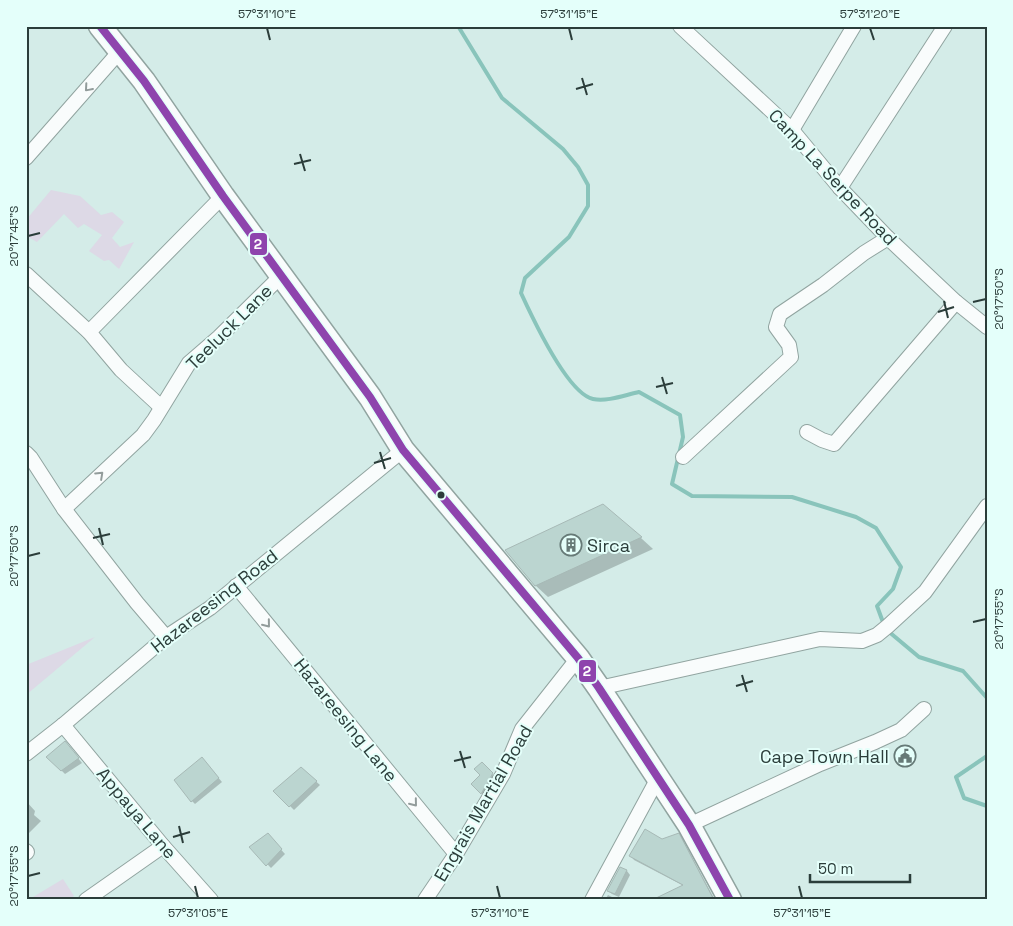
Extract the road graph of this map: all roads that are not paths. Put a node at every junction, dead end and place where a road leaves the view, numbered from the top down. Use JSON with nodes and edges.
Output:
{"nodes":[{"id":1,"x":100,"y":26,"type":"edge"},
{"id":2,"x":680,"y":26,"type":"edge"},
{"id":3,"x":854,"y":26,"type":"edge"},
{"id":4,"x":945,"y":26,"type":"edge"},
{"id":5,"x":120,"y":51,"type":"junction"},
{"id":6,"x":792,"y":130,"type":"junction"},
{"id":7,"x":26,"y":158,"type":"edge"},
{"id":8,"x":840,"y":188,"type":"junction"},
{"id":9,"x":223,"y":196,"type":"junction"},
{"id":10,"x":888,"y":238,"type":"junction"},
{"id":11,"x":26,"y":274,"type":"edge"},
{"id":12,"x":282,"y":275,"type":"junction"},
{"id":13,"x":956,"y":302,"type":"junction"},
{"id":14,"x":987,"y":327,"type":"edge"},
{"id":15,"x":89,"y":332,"type":"junction"},
{"id":16,"x":161,"y":407,"type":"junction"},
{"id":17,"x":807,"y":432,"type":"dead end"},
{"id":18,"x":403,"y":450,"type":"junction"},
{"id":19,"x":26,"y":453,"type":"edge"},
{"id":20,"x":683,"y":457,"type":"dead end"},
{"id":21,"x":987,"y":506,"type":"edge"},
{"id":22,"x":64,"y":509,"type":"junction"},
{"id":23,"x":236,"y":586,"type":"junction"},
{"id":24,"x":166,"y":637,"type":"junction"},
{"id":25,"x":578,"y":658,"type":"junction"},
{"id":26,"x":599,"y":688,"type":"junction"},
{"id":27,"x":924,"y":709,"type":"dead end"},
{"id":28,"x":63,"y":725,"type":"junction"},
{"id":29,"x":26,"y":754,"type":"edge"},
{"id":30,"x":658,"y":778,"type":"junction"},
{"id":31,"x":690,"y":825,"type":"junction"},
{"id":32,"x":163,"y":846,"type":"junction"},
{"id":33,"x":456,"y":854,"type":"junction"},
{"id":34,"x":86,"y":900,"type":"edge"},
{"id":35,"x":212,"y":900,"type":"edge"},
{"id":36,"x":425,"y":900,"type":"edge"},
{"id":37,"x":592,"y":900,"type":"edge"},
{"id":38,"x":730,"y":900,"type":"edge"}],
"edges":[{"from":1,"to":5,"type":"main road"},
{"from":2,"to":6,"type":"street","name":"Camp La Serpe Road"},
{"from":3,"to":6,"type":"street"},
{"from":4,"to":8,"type":"street"},
{"from":5,"to":7,"type":"street","one_way":true},
{"from":5,"to":9,"type":"main road"},
{"from":6,"to":8,"type":"street","name":"Camp La Serpe Road"},
{"from":8,"to":10,"type":"street","name":"Camp La Serpe Road"},
{"from":9,"to":12,"type":"main road"},
{"from":9,"to":15,"type":"street"},
{"from":10,"to":13,"type":"street","name":"Camp La Serpe Road"},
{"from":10,"to":20,"type":"street"},
{"from":11,"to":15,"type":"street"},
{"from":12,"to":16,"type":"street","name":"Teeluck Lane"},
{"from":12,"to":18,"type":"main road"},
{"from":13,"to":14,"type":"street","name":"Camp La Serpe Road"},
{"from":13,"to":17,"type":"street"},
{"from":15,"to":16,"type":"street"},
{"from":22,"to":16,"type":"street","name":"Teeluck Lane","one_way":true},
{"from":18,"to":23,"type":"street","name":"Hazareesing Road"},
{"from":18,"to":25,"type":"main road"},
{"from":19,"to":22,"type":"street"},
{"from":21,"to":26,"type":"street"},
{"from":22,"to":24,"type":"street"},
{"from":23,"to":24,"type":"street","name":"Hazareesing Road"},
{"from":23,"to":33,"type":"street","name":"Hazareesing Lane","one_way":true},
{"from":24,"to":28,"type":"street","name":"Hazareesing Road"},
{"from":25,"to":26,"type":"main road"},
{"from":25,"to":33,"type":"street","name":"Engrais Martial Road"},
{"from":26,"to":30,"type":"main road"},
{"from":27,"to":31,"type":"street"},
{"from":28,"to":29,"type":"street","name":"Hazareesing Road"},
{"from":28,"to":32,"type":"street","name":"Appaya Lane"},
{"from":30,"to":31,"type":"main road"},
{"from":30,"to":37,"type":"street"},
{"from":31,"to":38,"type":"main road"},
{"from":32,"to":34,"type":"street"},
{"from":32,"to":35,"type":"street","name":"Appaya Lane"},
{"from":33,"to":36,"type":"street","name":"Engrais Martial Road"}]}
